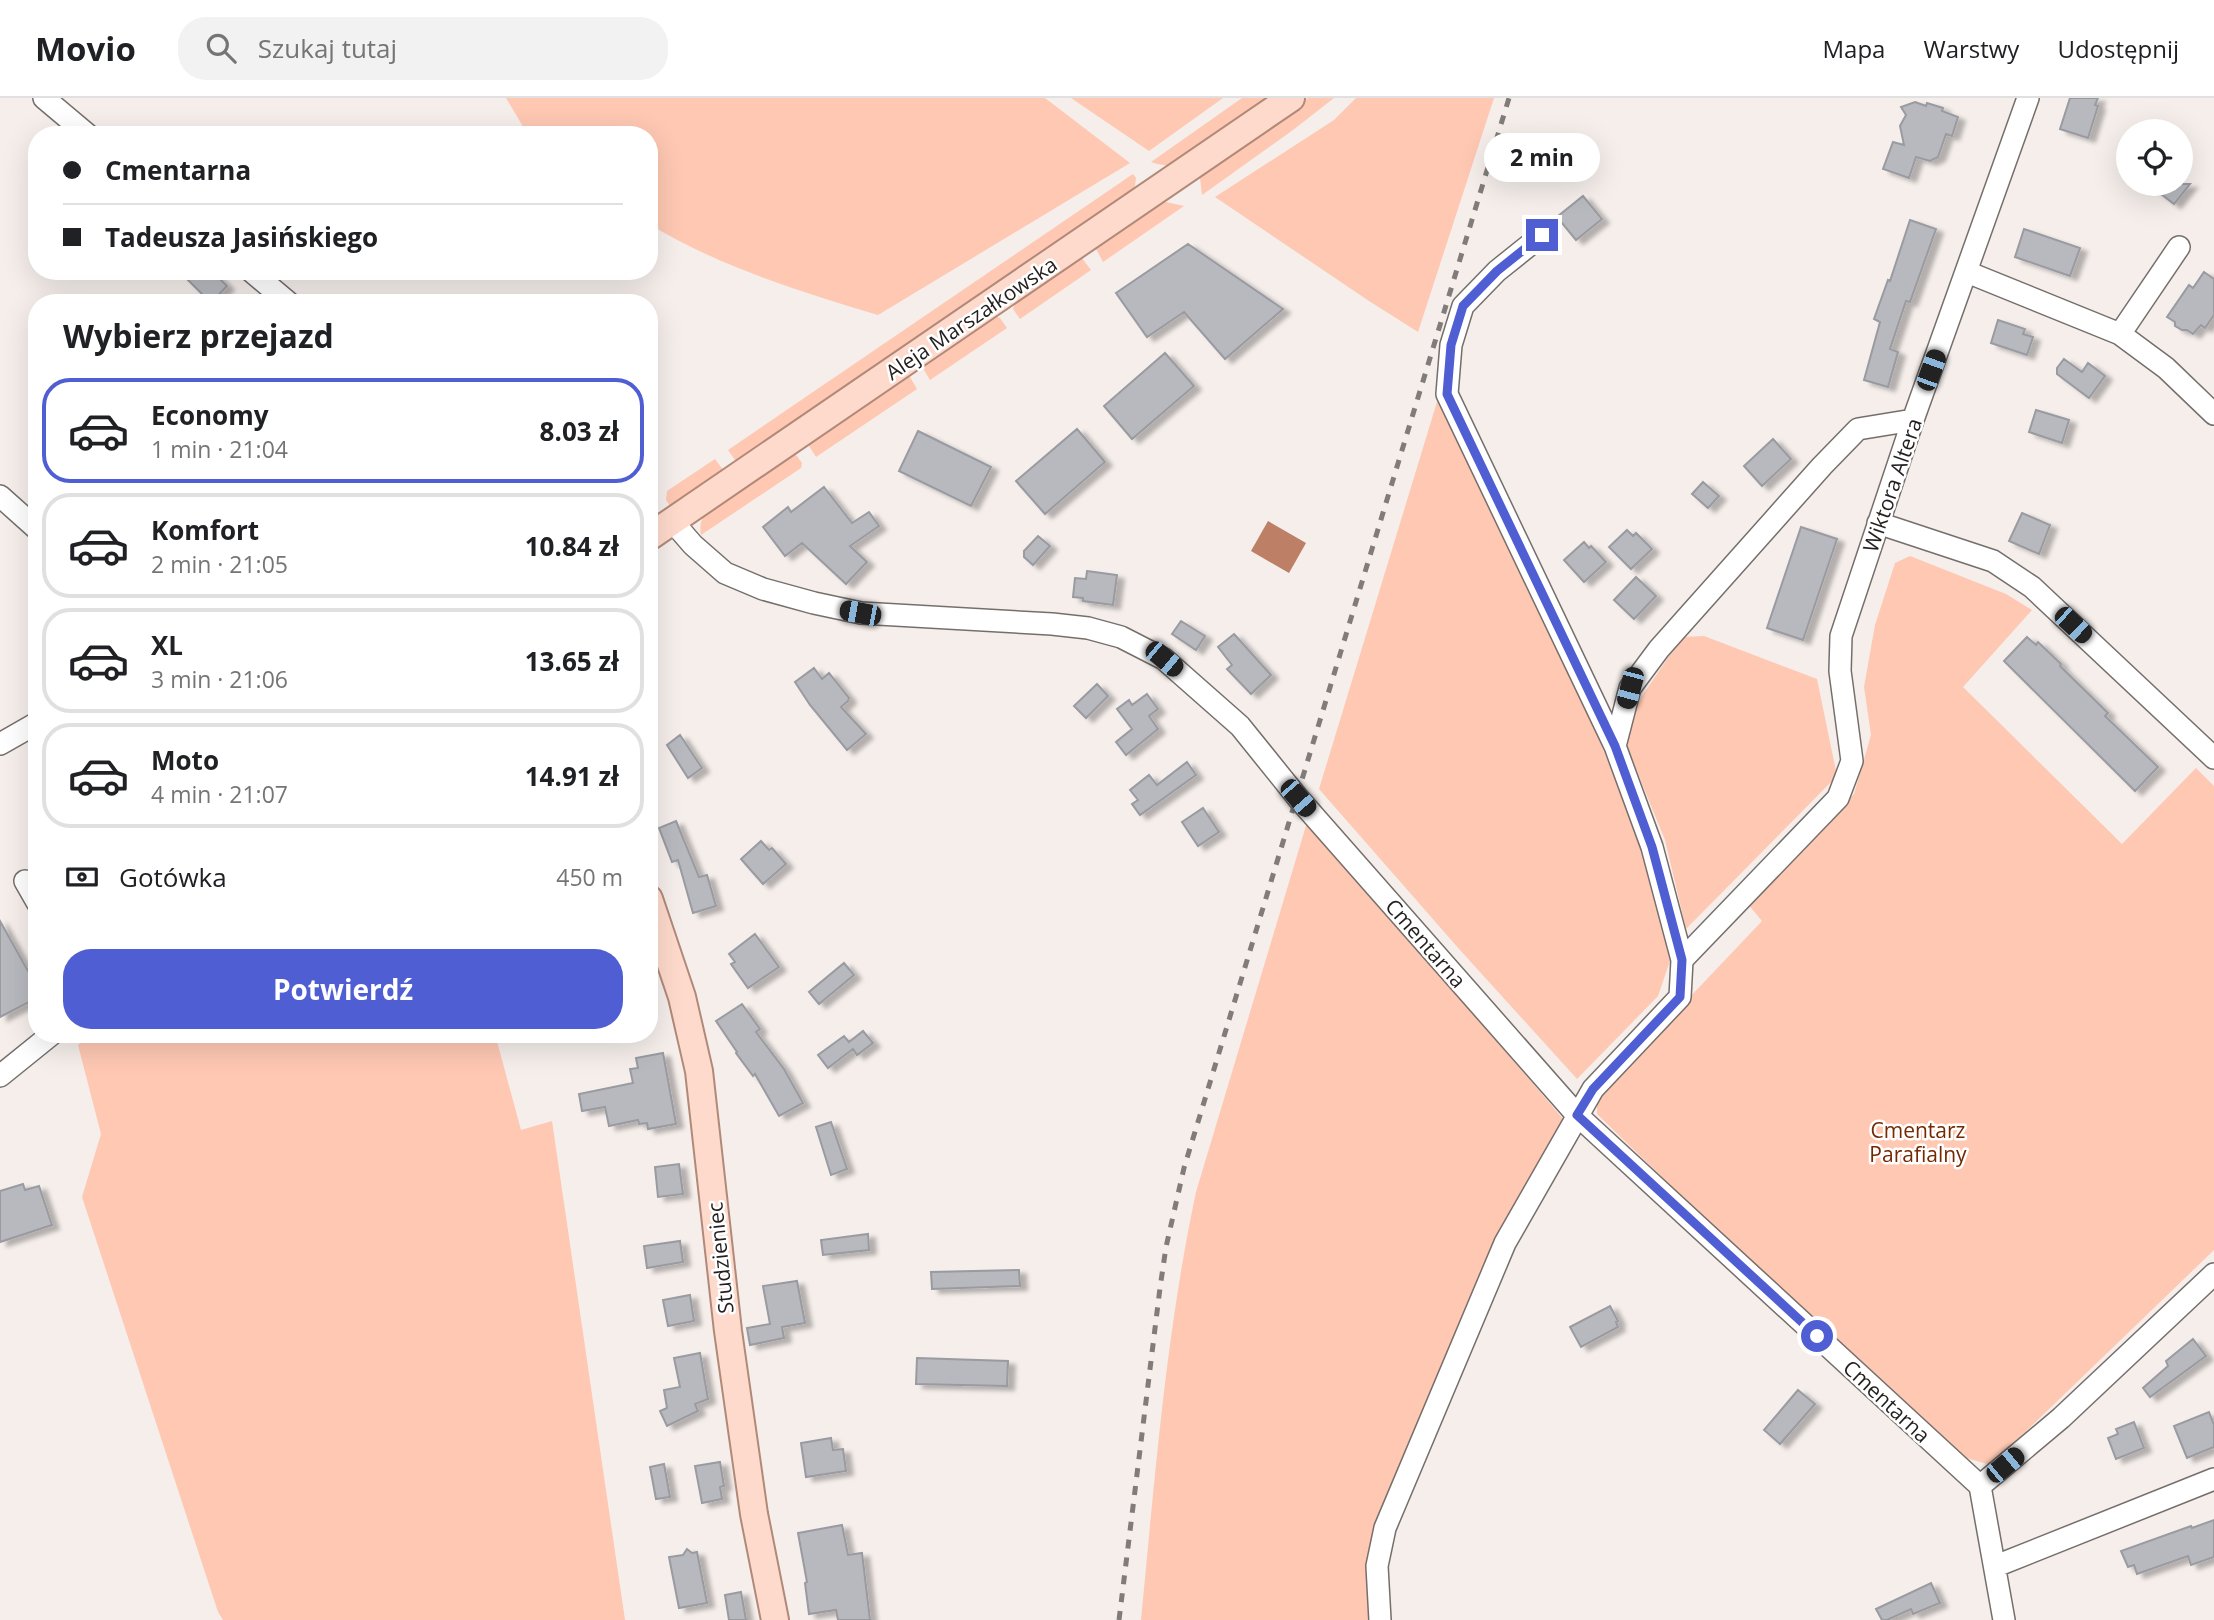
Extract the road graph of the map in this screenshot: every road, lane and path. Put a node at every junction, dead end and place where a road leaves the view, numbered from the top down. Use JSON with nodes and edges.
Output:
{"nodes":[{"id":1,"x":1291,"y":98,"type":"edge"},
{"id":2,"x":2028,"y":98,"type":"edge"},
{"id":3,"x":47,"y":99,"type":"edge"},
{"id":4,"x":78,"y":126,"type":"edge"},
{"id":5,"x":1542,"y":235,"type":"dead end"},
{"id":6,"x":2179,"y":247,"type":"dead end"},
{"id":7,"x":1967,"y":272,"type":"junction"},
{"id":8,"x":262,"y":280,"type":"edge"},
{"id":9,"x":278,"y":294,"type":"edge"},
{"id":10,"x":2120,"y":334,"type":"junction"},
{"id":11,"x":2214,"y":414,"type":"edge"},
{"id":12,"x":1913,"y":420,"type":"junction"},
{"id":13,"x":0,"y":496,"type":"edge"},
{"id":14,"x":28,"y":521,"type":"edge"},
{"id":15,"x":673,"y":522,"type":"junction"},
{"id":16,"x":1878,"y":523,"type":"junction"},
{"id":17,"x":658,"y":531,"type":"edge"},
{"id":18,"x":28,"y":728,"type":"edge"},
{"id":19,"x":0,"y":744,"type":"edge"},
{"id":20,"x":1615,"y":746,"type":"junction"},
{"id":21,"x":2214,"y":758,"type":"edge"},
{"id":22,"x":25,"y":881,"type":"dead end"},
{"id":23,"x":28,"y":886,"type":"edge"},
{"id":24,"x":658,"y":926,"type":"edge"},
{"id":25,"x":1682,"y":960,"type":"junction"},
{"id":26,"x":41,"y":1043,"type":"edge"},
{"id":27,"x":0,"y":1076,"type":"edge"},
{"id":28,"x":1577,"y":1115,"type":"junction"},
{"id":29,"x":2214,"y":1273,"type":"edge"},
{"id":30,"x":2214,"y":1479,"type":"edge"},
{"id":31,"x":1980,"y":1486,"type":"junction"},
{"id":32,"x":1996,"y":1566,"type":"junction"},
{"id":33,"x":775,"y":1620,"type":"edge"},
{"id":34,"x":1380,"y":1620,"type":"edge"},
{"id":35,"x":2004,"y":1620,"type":"edge"}],
"edges":[{"from":1,"to":15,"type":"main road","name":"Aleja Marszałkowska"},
{"from":2,"to":7,"type":"street","name":"Wiktora Altera"},
{"from":3,"to":4,"type":"street"},
{"from":5,"to":20,"type":"street"},
{"from":6,"to":10,"type":"street"},
{"from":7,"to":10,"type":"street"},
{"from":7,"to":12,"type":"street","name":"Wiktora Altera"},
{"from":8,"to":9,"type":"street"},
{"from":10,"to":11,"type":"street"},
{"from":12,"to":16,"type":"street","name":"Wiktora Altera"},
{"from":12,"to":20,"type":"street"},
{"from":13,"to":14,"type":"street"},
{"from":15,"to":17,"type":"main road","name":"Aleja Marszałkowska"},
{"from":15,"to":28,"type":"street","name":"Cmentarna"},
{"from":16,"to":21,"type":"street"},
{"from":16,"to":25,"type":"street","name":"Wiktora Altera"},
{"from":18,"to":19,"type":"street"},
{"from":20,"to":25,"type":"street"},
{"from":22,"to":23,"type":"street"},
{"from":24,"to":33,"type":"main road","name":"Studzieniec"},
{"from":25,"to":28,"type":"street"},
{"from":26,"to":27,"type":"street"},
{"from":28,"to":31,"type":"street","name":"Cmentarna"},
{"from":28,"to":34,"type":"street"},
{"from":29,"to":31,"type":"street"},
{"from":30,"to":32,"type":"street"},
{"from":31,"to":32,"type":"street"},
{"from":32,"to":35,"type":"street"}]}
